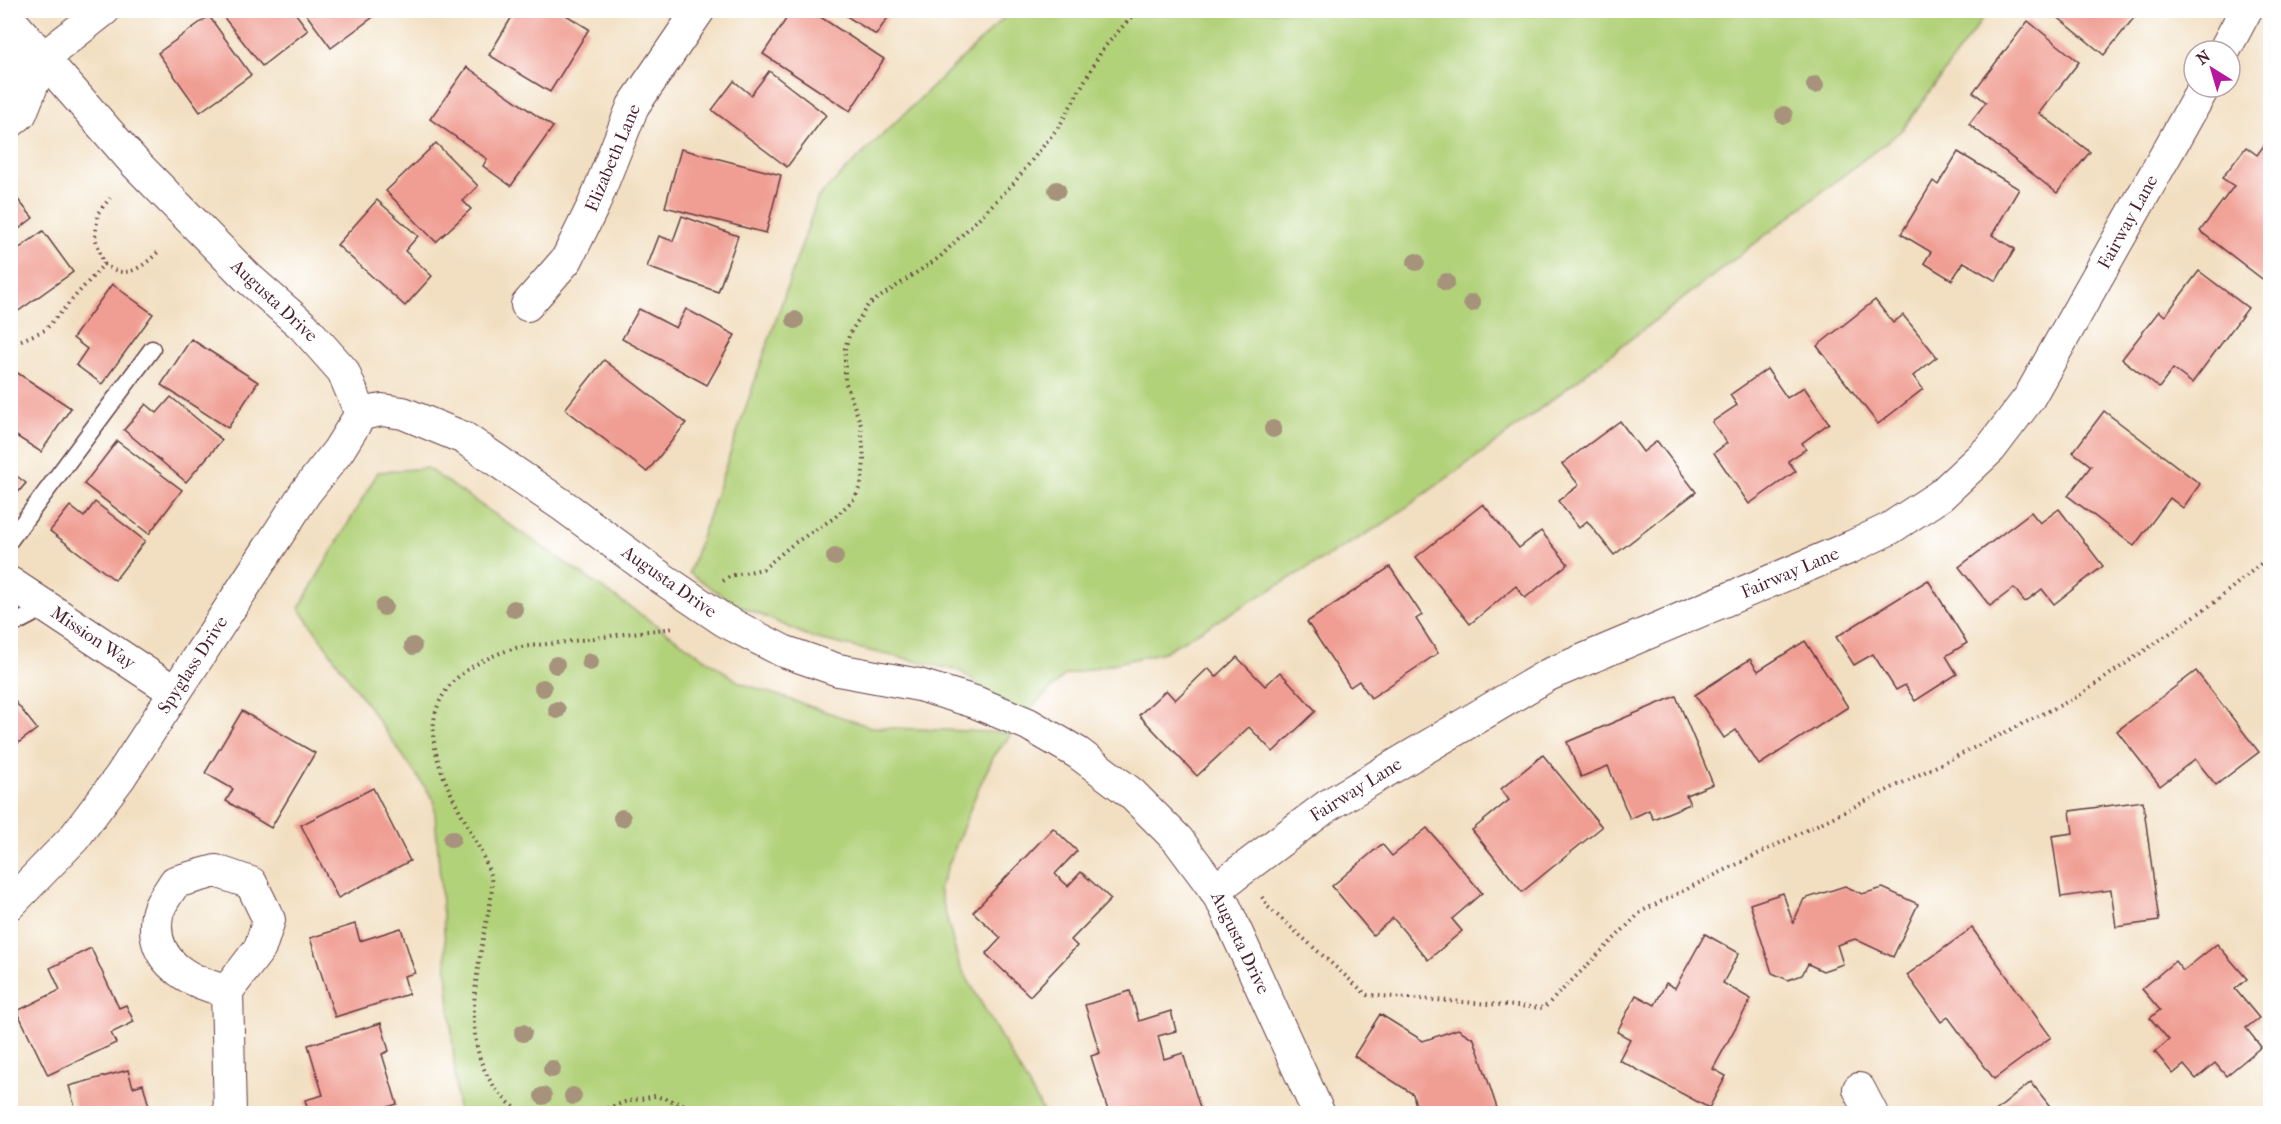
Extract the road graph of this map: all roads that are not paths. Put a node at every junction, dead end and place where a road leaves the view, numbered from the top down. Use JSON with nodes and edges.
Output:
{"nodes":[{"id":1,"x":104,"y":10,"type":"edge"},
{"id":2,"x":699,"y":10,"type":"edge"},
{"id":3,"x":2247,"y":10,"type":"edge"},
{"id":4,"x":10,"y":20,"type":"edge"},
{"id":5,"x":2231,"y":39,"type":"edge"},
{"id":6,"x":43,"y":58,"type":"junction"},
{"id":7,"x":10,"y":67,"type":"edge"},
{"id":8,"x":2197,"y":99,"type":"edge"},
{"id":9,"x":10,"y":122,"type":"edge"},
{"id":10,"x":527,"y":304,"type":"dead end"},
{"id":11,"x":152,"y":349,"type":"dead end"},
{"id":12,"x":361,"y":414,"type":"junction"},
{"id":13,"x":10,"y":540,"type":"edge"},
{"id":14,"x":10,"y":584,"type":"edge"},
{"id":15,"x":46,"y":607,"type":"junction"},
{"id":16,"x":10,"y":626,"type":"edge"},
{"id":17,"x":175,"y":692,"type":"junction"},
{"id":18,"x":1215,"y":890,"type":"junction"},
{"id":19,"x":10,"y":904,"type":"edge"},
{"id":20,"x":227,"y":992,"type":"dead end"},
{"id":21,"x":230,"y":1113,"type":"edge"},
{"id":22,"x":1319,"y":1113,"type":"edge"}],
"edges":[{"from":1,"to":6,"type":"street"},
{"from":2,"to":10,"type":"street","name":"Elizabeth Lane"},
{"from":3,"to":5,"type":"street"},
{"from":4,"to":6,"type":"street","name":"Augusta Drive"},
{"from":6,"to":7,"type":"street"},
{"from":6,"to":9,"type":"street"},
{"from":6,"to":12,"type":"street","name":"Augusta Drive"},
{"from":8,"to":18,"type":"street","name":"Fairway Lane"},
{"from":11,"to":13,"type":"lane"},
{"from":12,"to":17,"type":"street","name":"Spyglass Drive"},
{"from":12,"to":18,"type":"street","name":"Augusta Drive"},
{"from":14,"to":15,"type":"street","name":"Mission Way"},
{"from":15,"to":16,"type":"lane"},
{"from":15,"to":17,"type":"street","name":"Mission Way"},
{"from":17,"to":19,"type":"street","name":"Spyglass Drive"},
{"from":18,"to":22,"type":"street","name":"Augusta Drive"},
{"from":20,"to":21,"type":"street"}]}
